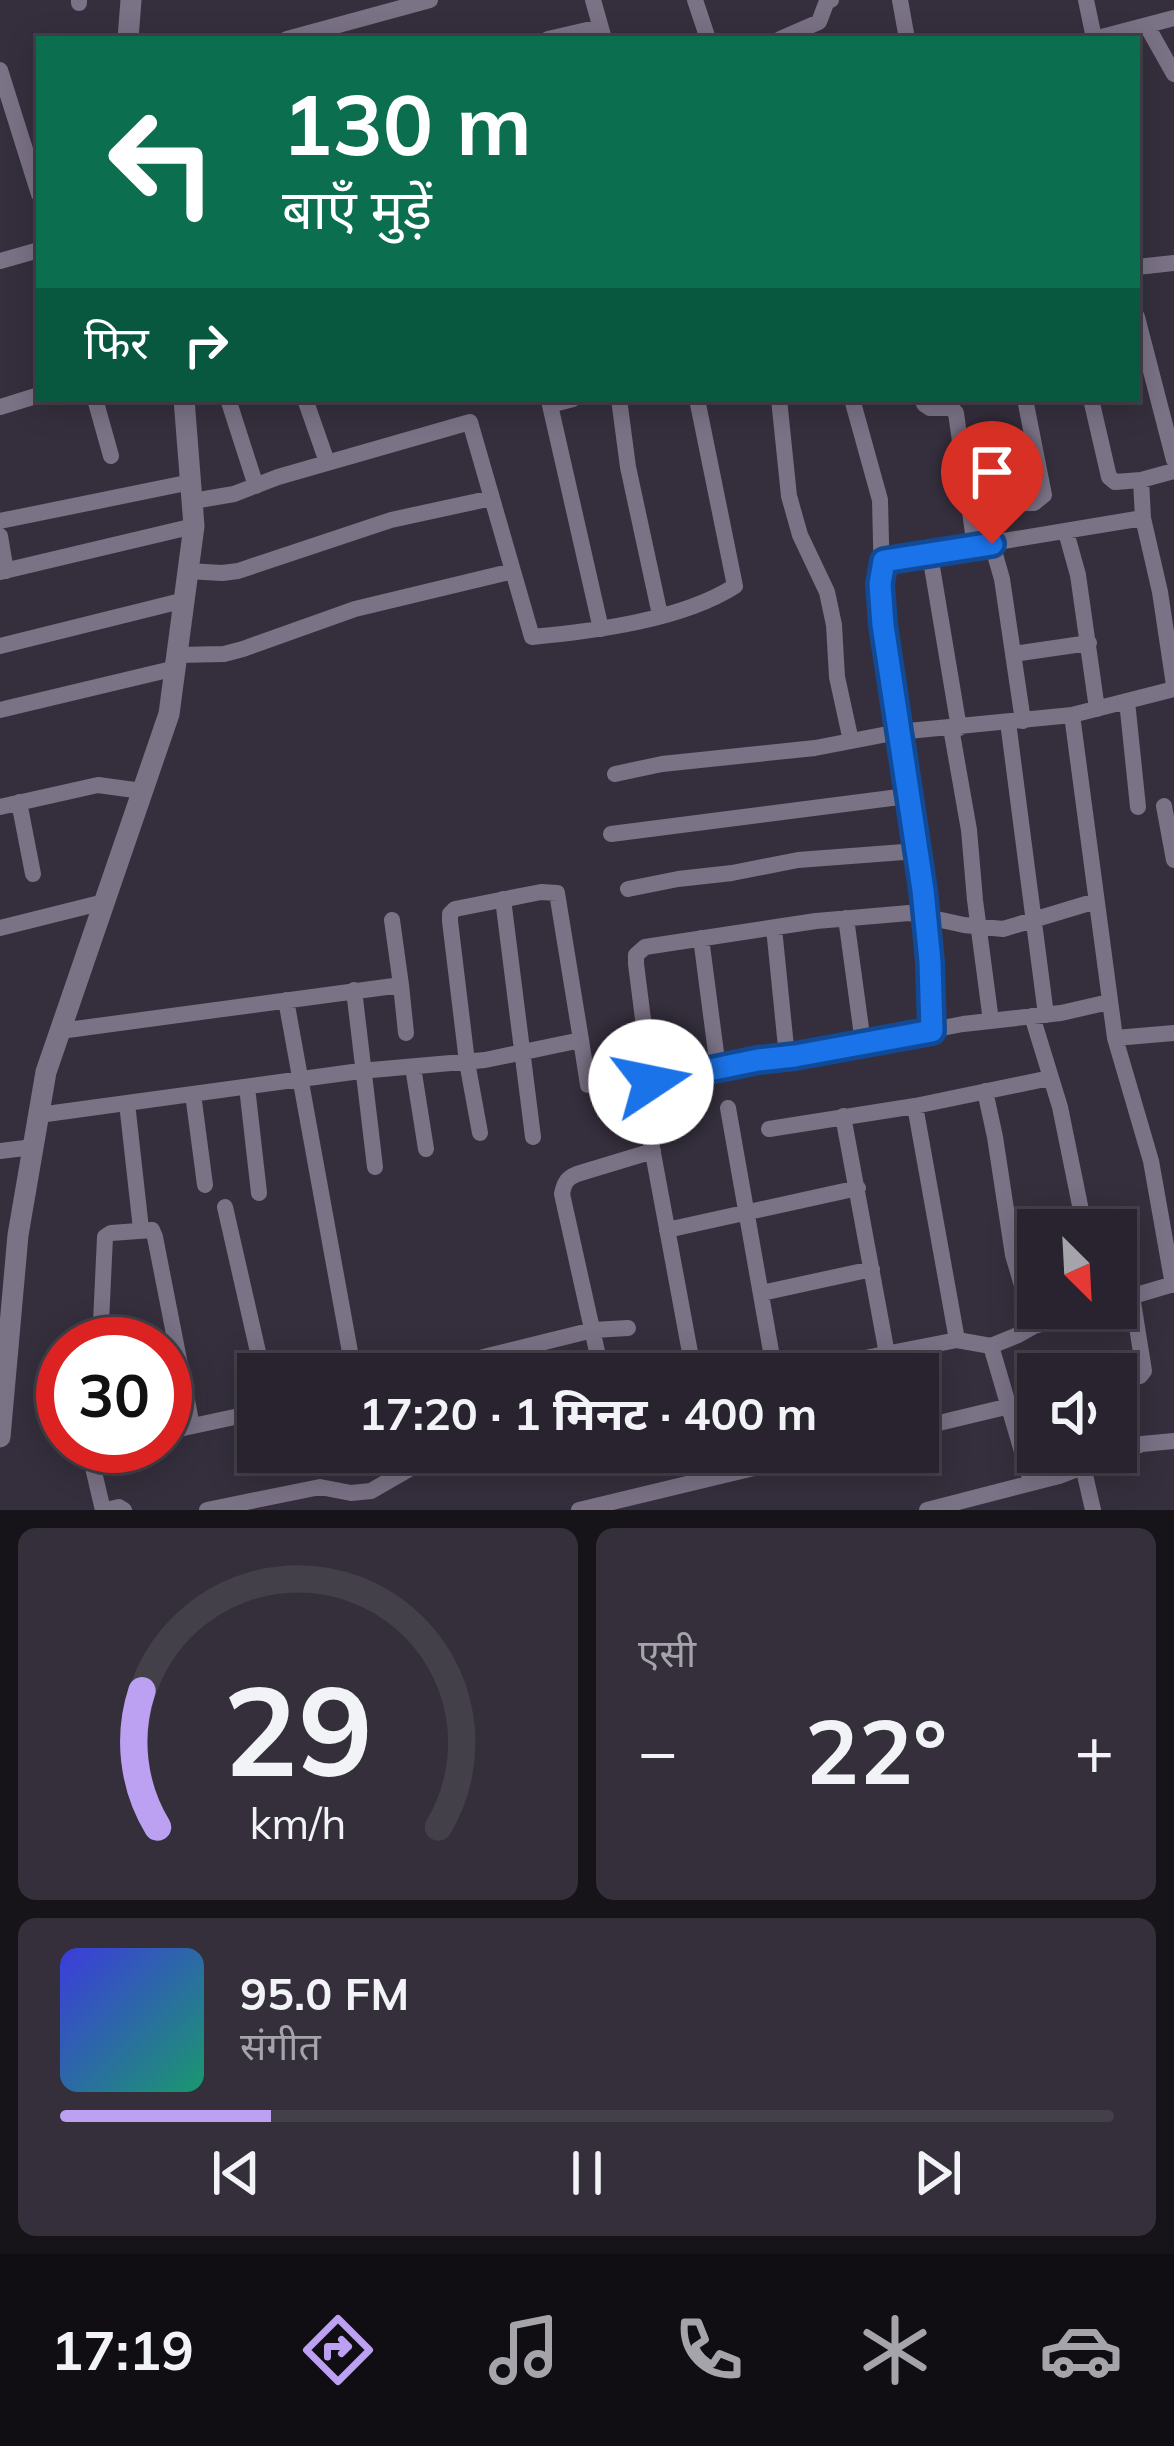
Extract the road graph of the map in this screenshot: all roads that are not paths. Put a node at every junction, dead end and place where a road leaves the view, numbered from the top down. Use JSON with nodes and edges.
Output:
{"nodes":[{"id":1,"x":131,"y":0,"type":"edge"},
{"id":2,"x":430,"y":0,"type":"edge"},
{"id":3,"x":593,"y":0,"type":"edge"},
{"id":4,"x":695,"y":0,"type":"edge"},
{"id":5,"x":832,"y":0,"type":"edge"},
{"id":6,"x":900,"y":0,"type":"edge"},
{"id":7,"x":1086,"y":0,"type":"edge"},
{"id":8,"x":1174,"y":19,"type":"edge"},
{"id":9,"x":1147,"y":26,"type":"junction"},
{"id":10,"x":822,"y":30,"type":"edge"},
{"id":11,"x":602,"y":33,"type":"edge"},
{"id":12,"x":128,"y":36,"type":"edge"},
{"id":13,"x":298,"y":36,"type":"edge"},
{"id":14,"x":707,"y":36,"type":"edge"},
{"id":15,"x":906,"y":36,"type":"edge"},
{"id":16,"x":1094,"y":36,"type":"edge"},
{"id":17,"x":1103,"y":36,"type":"edge"},
{"id":18,"x":0,"y":70,"type":"edge"},
{"id":19,"x":1174,"y":74,"type":"edge"},
{"id":20,"x":36,"y":184,"type":"edge"},
{"id":21,"x":36,"y":251,"type":"edge"},
{"id":22,"x":0,"y":261,"type":"edge"},
{"id":23,"x":1174,"y":262,"type":"edge"},
{"id":24,"x":1140,"y":265,"type":"edge"},
{"id":25,"x":1143,"y":364,"type":"edge"},
{"id":26,"x":36,"y":396,"type":"edge"},
{"id":27,"x":96,"y":402,"type":"edge"},
{"id":28,"x":184,"y":402,"type":"edge"},
{"id":29,"x":229,"y":402,"type":"edge"},
{"id":30,"x":306,"y":402,"type":"edge"},
{"id":31,"x":562,"y":402,"type":"edge"},
{"id":32,"x":619,"y":402,"type":"edge"},
{"id":33,"x":698,"y":402,"type":"edge"},
{"id":34,"x":779,"y":402,"type":"edge"},
{"id":35,"x":854,"y":402,"type":"edge"},
{"id":36,"x":924,"y":402,"type":"edge"},
{"id":37,"x":1026,"y":402,"type":"edge"},
{"id":38,"x":1091,"y":402,"type":"edge"},
{"id":39,"x":0,"y":407,"type":"edge"},
{"id":40,"x":111,"y":456,"type":"dead end"},
{"id":41,"x":1174,"y":460,"type":"edge"},
{"id":42,"x":327,"y":462,"type":"junction"},
{"id":43,"x":1174,"y":471,"type":"edge"},
{"id":44,"x":1141,"y":480,"type":"junction"},
{"id":45,"x":256,"y":486,"type":"junction"},
{"id":46,"x":192,"y":491,"type":"junction"},
{"id":47,"x":492,"y":498,"type":"junction"},
{"id":48,"x":969,"y":504,"type":"junction"},
{"id":49,"x":1143,"y":518,"type":"junction"},
{"id":50,"x":0,"y":521,"type":"edge"},
{"id":51,"x":194,"y":526,"type":"junction"},
{"id":52,"x":1066,"y":532,"type":"junction"},
{"id":53,"x":0,"y":536,"type":"edge"},
{"id":54,"x":983,"y":546,"type":"junction"},
{"id":55,"x":930,"y":555,"type":"junction"},
{"id":56,"x":884,"y":561,"type":"junction"},
{"id":57,"x":3,"y":571,"type":"edge"},
{"id":58,"x":188,"y":571,"type":"junction"},
{"id":59,"x":513,"y":571,"type":"junction"},
{"id":60,"x":184,"y":600,"type":"junction"},
{"id":61,"x":660,"y":615,"type":"junction"},
{"id":62,"x":601,"y":629,"type":"junction"},
{"id":63,"x":1089,"y":643,"type":"junction"},
{"id":64,"x":0,"y":646,"type":"edge"},
{"id":65,"x":1014,"y":654,"type":"junction"},
{"id":66,"x":176,"y":661,"type":"junction"},
{"id":67,"x":1174,"y":687,"type":"edge"},
{"id":68,"x":1127,"y":701,"type":"junction"},
{"id":69,"x":1097,"y":709,"type":"junction"},
{"id":70,"x":0,"y":710,"type":"edge"},
{"id":71,"x":1072,"y":715,"type":"junction"},
{"id":72,"x":1016,"y":722,"type":"junction"},
{"id":73,"x":955,"y":728,"type":"junction"},
{"id":74,"x":898,"y":732,"type":"junction"},
{"id":75,"x":851,"y":741,"type":"junction"},
{"id":76,"x":615,"y":774,"type":"dead end"},
{"id":77,"x":142,"y":791,"type":"junction"},
{"id":78,"x":907,"y":796,"type":"junction"},
{"id":79,"x":19,"y":802,"type":"junction"},
{"id":80,"x":1164,"y":806,"type":"dead end"},
{"id":81,"x":0,"y":807,"type":"edge"},
{"id":82,"x":1138,"y":807,"type":"dead end"},
{"id":83,"x":611,"y":834,"type":"dead end"},
{"id":84,"x":917,"y":850,"type":"junction"},
{"id":85,"x":1174,"y":860,"type":"edge"},
{"id":86,"x":33,"y":874,"type":"dead end"},
{"id":87,"x":628,"y":889,"type":"dead end"},
{"id":88,"x":503,"y":899,"type":"junction"},
{"id":89,"x":1096,"y":901,"type":"junction"},
{"id":90,"x":104,"y":902,"type":"junction"},
{"id":91,"x":926,"y":916,"type":"junction"},
{"id":92,"x":846,"y":918,"type":"junction"},
{"id":93,"x":392,"y":920,"type":"dead end"},
{"id":94,"x":1032,"y":921,"type":"junction"},
{"id":95,"x":979,"y":926,"type":"junction"},
{"id":96,"x":0,"y":928,"type":"edge"},
{"id":97,"x":774,"y":928,"type":"junction"},
{"id":98,"x":701,"y":938,"type":"junction"},
{"id":99,"x":401,"y":985,"type":"junction"},
{"id":100,"x":354,"y":990,"type":"junction"},
{"id":101,"x":286,"y":1000,"type":"junction"},
{"id":102,"x":1109,"y":1002,"type":"junction"},
{"id":103,"x":1039,"y":1015,"type":"junction"},
{"id":104,"x":991,"y":1021,"type":"junction"},
{"id":105,"x":60,"y":1031,"type":"junction"},
{"id":106,"x":932,"y":1031,"type":"junction"},
{"id":107,"x":406,"y":1034,"type":"dead end"},
{"id":108,"x":1174,"y":1034,"type":"edge"},
{"id":109,"x":1115,"y":1038,"type":"junction"},
{"id":110,"x":581,"y":1040,"type":"junction"},
{"id":111,"x":863,"y":1043,"type":"junction"},
{"id":112,"x":524,"y":1051,"type":"junction"},
{"id":113,"x":787,"y":1057,"type":"junction"},
{"id":114,"x":467,"y":1062,"type":"junction"},
{"id":115,"x":413,"y":1066,"type":"junction"},
{"id":116,"x":718,"y":1068,"type":"junction"},
{"id":117,"x":366,"y":1071,"type":"junction"},
{"id":118,"x":1050,"y":1078,"type":"junction"},
{"id":119,"x":301,"y":1079,"type":"junction"},
{"id":120,"x":645,"y":1082,"type":"junction"},
{"id":121,"x":247,"y":1087,"type":"junction"},
{"id":122,"x":985,"y":1091,"type":"junction"},
{"id":123,"x":194,"y":1094,"type":"junction"},
{"id":124,"x":127,"y":1103,"type":"junction"},
{"id":125,"x":915,"y":1106,"type":"junction"},
{"id":126,"x":728,"y":1108,"type":"dead end"},
{"id":127,"x":39,"y":1115,"type":"junction"},
{"id":128,"x":844,"y":1116,"type":"junction"},
{"id":129,"x":769,"y":1129,"type":"dead end"},
{"id":130,"x":480,"y":1133,"type":"dead end"},
{"id":131,"x":533,"y":1137,"type":"dead end"},
{"id":132,"x":33,"y":1147,"type":"junction"},
{"id":133,"x":426,"y":1149,"type":"dead end"},
{"id":134,"x":0,"y":1151,"type":"edge"},
{"id":135,"x":653,"y":1151,"type":"junction"},
{"id":136,"x":376,"y":1167,"type":"dead end"},
{"id":137,"x":205,"y":1185,"type":"dead end"},
{"id":138,"x":858,"y":1188,"type":"junction"},
{"id":139,"x":259,"y":1193,"type":"dead end"},
{"id":140,"x":225,"y":1207,"type":"dead end"},
{"id":141,"x":1081,"y":1209,"type":"edge"},
{"id":142,"x":748,"y":1212,"type":"junction"},
{"id":143,"x":141,"y":1229,"type":"junction"},
{"id":144,"x":668,"y":1230,"type":"junction"},
{"id":145,"x":872,"y":1269,"type":"junction"},
{"id":146,"x":1017,"y":1269,"type":"edge"},
{"id":147,"x":6,"y":1284,"type":"edge"},
{"id":148,"x":1174,"y":1284,"type":"edge"},
{"id":149,"x":762,"y":1293,"type":"junction"},
{"id":150,"x":1137,"y":1294,"type":"edge"},
{"id":151,"x":101,"y":1317,"type":"edge"},
{"id":152,"x":171,"y":1317,"type":"edge"},
{"id":153,"x":628,"y":1328,"type":"dead end"},
{"id":154,"x":1029,"y":1329,"type":"edge"},
{"id":155,"x":1132,"y":1329,"type":"edge"},
{"id":156,"x":593,"y":1330,"type":"junction"},
{"id":157,"x":957,"y":1340,"type":"junction"},
{"id":158,"x":991,"y":1346,"type":"junction"},
{"id":159,"x":258,"y":1353,"type":"edge"},
{"id":160,"x":350,"y":1353,"type":"edge"},
{"id":161,"x":500,"y":1353,"type":"edge"},
{"id":162,"x":598,"y":1353,"type":"edge"},
{"id":163,"x":690,"y":1353,"type":"edge"},
{"id":164,"x":775,"y":1353,"type":"edge"},
{"id":165,"x":886,"y":1353,"type":"edge"},
{"id":166,"x":891,"y":1353,"type":"edge"},
{"id":167,"x":1137,"y":1377,"type":"edge"},
{"id":168,"x":1017,"y":1408,"type":"edge"},
{"id":169,"x":1010,"y":1409,"type":"junction"},
{"id":170,"x":237,"y":1416,"type":"edge"},
{"id":171,"x":939,"y":1424,"type":"edge"},
{"id":172,"x":192,"y":1426,"type":"edge"},
{"id":173,"x":0,"y":1437,"type":"edge"},
{"id":174,"x":1174,"y":1441,"type":"edge"},
{"id":175,"x":1137,"y":1446,"type":"edge"},
{"id":176,"x":94,"y":1473,"type":"edge"},
{"id":177,"x":406,"y":1473,"type":"edge"},
{"id":178,"x":703,"y":1473,"type":"edge"},
{"id":179,"x":733,"y":1473,"type":"edge"},
{"id":180,"x":1057,"y":1473,"type":"edge"},
{"id":181,"x":1089,"y":1473,"type":"edge"},
{"id":182,"x":704,"y":1480,"type":"junction"},
{"id":183,"x":1031,"y":1483,"type":"junction"},
{"id":184,"x":372,"y":1501,"type":"edge"},
{"id":185,"x":998,"y":1501,"type":"edge"},
{"id":186,"x":105,"y":1510,"type":"edge"},
{"id":187,"x":124,"y":1510,"type":"edge"},
{"id":188,"x":207,"y":1510,"type":"edge"},
{"id":189,"x":579,"y":1510,"type":"edge"},
{"id":190,"x":927,"y":1510,"type":"edge"},
{"id":191,"x":1093,"y":1510,"type":"edge"}],
"edges":[{"from":1,"to":12,"type":"street"},
{"from":2,"to":13,"type":"street"},
{"from":3,"to":11,"type":"street"},
{"from":4,"to":14,"type":"street"},
{"from":5,"to":10,"type":"street"},
{"from":6,"to":15,"type":"street"},
{"from":7,"to":16,"type":"street"},
{"from":8,"to":9,"type":"street"},
{"from":9,"to":17,"type":"street"},
{"from":9,"to":19,"type":"street"},
{"from":18,"to":20,"type":"street"},
{"from":21,"to":22,"type":"street"},
{"from":23,"to":24,"type":"street"},
{"from":25,"to":41,"type":"street"},
{"from":26,"to":39,"type":"street"},
{"from":27,"to":40,"type":"street"},
{"from":28,"to":46,"type":"street"},
{"from":29,"to":45,"type":"street"},
{"from":30,"to":42,"type":"street"},
{"from":31,"to":62,"type":"street"},
{"from":32,"to":61,"type":"street"},
{"from":33,"to":61,"type":"street"},
{"from":34,"to":75,"type":"street"},
{"from":35,"to":56,"type":"street"},
{"from":36,"to":48,"type":"street"},
{"from":37,"to":48,"type":"street"},
{"from":38,"to":44,"type":"street"},
{"from":42,"to":45,"type":"street"},
{"from":42,"to":47,"type":"street"},
{"from":43,"to":44,"type":"street"},
{"from":44,"to":49,"type":"street"},
{"from":45,"to":46,"type":"street"},
{"from":46,"to":50,"type":"street"},
{"from":46,"to":51,"type":"street"},
{"from":47,"to":58,"type":"street"},
{"from":47,"to":59,"type":"street"},
{"from":48,"to":54,"type":"street"},
{"from":49,"to":52,"type":"street"},
{"from":49,"to":67,"type":"street"},
{"from":51,"to":57,"type":"street"},
{"from":51,"to":58,"type":"street"},
{"from":52,"to":54,"type":"street"},
{"from":52,"to":63,"type":"street"},
{"from":53,"to":57,"type":"street"},
{"from":54,"to":55,"type":"street"},
{"from":54,"to":65,"type":"street"},
{"from":55,"to":56,"type":"street"},
{"from":55,"to":73,"type":"street"},
{"from":56,"to":74,"type":"street"},
{"from":58,"to":60,"type":"street"},
{"from":59,"to":62,"type":"street"},
{"from":59,"to":66,"type":"street"},
{"from":60,"to":64,"type":"street"},
{"from":60,"to":66,"type":"street"},
{"from":61,"to":62,"type":"street"},
{"from":63,"to":65,"type":"street"},
{"from":63,"to":69,"type":"street"},
{"from":65,"to":72,"type":"street"},
{"from":66,"to":70,"type":"street"},
{"from":66,"to":77,"type":"street"},
{"from":67,"to":68,"type":"street"},
{"from":68,"to":69,"type":"street"},
{"from":68,"to":82,"type":"street"},
{"from":69,"to":71,"type":"street"},
{"from":71,"to":72,"type":"street"},
{"from":71,"to":89,"type":"street"},
{"from":72,"to":73,"type":"street"},
{"from":72,"to":94,"type":"street"},
{"from":73,"to":74,"type":"street"},
{"from":73,"to":95,"type":"street"},
{"from":74,"to":75,"type":"street"},
{"from":74,"to":78,"type":"street"},
{"from":75,"to":76,"type":"street"},
{"from":77,"to":79,"type":"street"},
{"from":77,"to":90,"type":"street"},
{"from":78,"to":83,"type":"street"},
{"from":78,"to":84,"type":"street"},
{"from":79,"to":81,"type":"street"},
{"from":79,"to":86,"type":"street"},
{"from":80,"to":85,"type":"street"},
{"from":84,"to":87,"type":"street"},
{"from":84,"to":91,"type":"street"},
{"from":88,"to":110,"type":"street"},
{"from":88,"to":112,"type":"street"},
{"from":88,"to":114,"type":"street"},
{"from":89,"to":94,"type":"street"},
{"from":89,"to":102,"type":"street"},
{"from":90,"to":96,"type":"street"},
{"from":90,"to":105,"type":"street"},
{"from":91,"to":92,"type":"street"},
{"from":91,"to":95,"type":"street"},
{"from":91,"to":106,"type":"street"},
{"from":92,"to":97,"type":"street"},
{"from":92,"to":111,"type":"street"},
{"from":93,"to":99,"type":"street"},
{"from":94,"to":95,"type":"street"},
{"from":94,"to":103,"type":"street"},
{"from":95,"to":104,"type":"street"},
{"from":97,"to":98,"type":"street"},
{"from":97,"to":113,"type":"street"},
{"from":98,"to":116,"type":"street"},
{"from":98,"to":120,"type":"street"},
{"from":99,"to":100,"type":"street"},
{"from":99,"to":107,"type":"street"},
{"from":100,"to":101,"type":"street"},
{"from":100,"to":117,"type":"street"},
{"from":101,"to":105,"type":"street"},
{"from":101,"to":119,"type":"street"},
{"from":102,"to":103,"type":"street"},
{"from":102,"to":109,"type":"street"},
{"from":103,"to":104,"type":"street"},
{"from":103,"to":118,"type":"street"},
{"from":104,"to":106,"type":"street"},
{"from":105,"to":127,"type":"street"},
{"from":106,"to":111,"type":"street"},
{"from":108,"to":109,"type":"street"},
{"from":109,"to":148,"type":"street"},
{"from":110,"to":112,"type":"street"},
{"from":110,"to":120,"type":"street"},
{"from":111,"to":113,"type":"street"},
{"from":112,"to":114,"type":"street"},
{"from":112,"to":131,"type":"street"},
{"from":113,"to":116,"type":"street"},
{"from":114,"to":115,"type":"street"},
{"from":114,"to":130,"type":"street"},
{"from":115,"to":117,"type":"street"},
{"from":115,"to":133,"type":"street"},
{"from":116,"to":120,"type":"street"},
{"from":117,"to":119,"type":"street"},
{"from":117,"to":136,"type":"street"},
{"from":118,"to":122,"type":"street"},
{"from":118,"to":141,"type":"street"},
{"from":119,"to":121,"type":"street"},
{"from":119,"to":160,"type":"street"},
{"from":120,"to":135,"type":"street"},
{"from":121,"to":123,"type":"street"},
{"from":121,"to":139,"type":"street"},
{"from":122,"to":125,"type":"street"},
{"from":122,"to":146,"type":"street"},
{"from":123,"to":124,"type":"street"},
{"from":123,"to":137,"type":"street"},
{"from":124,"to":127,"type":"street"},
{"from":124,"to":143,"type":"street"},
{"from":125,"to":128,"type":"street"},
{"from":125,"to":157,"type":"street"},
{"from":126,"to":142,"type":"street"},
{"from":127,"to":132,"type":"street"},
{"from":128,"to":129,"type":"street"},
{"from":128,"to":138,"type":"street"},
{"from":132,"to":134,"type":"street"},
{"from":132,"to":147,"type":"street"},
{"from":135,"to":144,"type":"street"},
{"from":135,"to":156,"type":"street"},
{"from":138,"to":142,"type":"street"},
{"from":138,"to":145,"type":"street"},
{"from":140,"to":159,"type":"street"},
{"from":142,"to":144,"type":"street"},
{"from":142,"to":149,"type":"street"},
{"from":143,"to":151,"type":"street"},
{"from":143,"to":152,"type":"street"},
{"from":144,"to":163,"type":"street"},
{"from":145,"to":149,"type":"street"},
{"from":145,"to":165,"type":"street"},
{"from":147,"to":173,"type":"street"},
{"from":148,"to":150,"type":"street"},
{"from":149,"to":164,"type":"street"},
{"from":153,"to":156,"type":"street"},
{"from":154,"to":158,"type":"street"},
{"from":155,"to":167,"type":"street"},
{"from":156,"to":161,"type":"street"},
{"from":156,"to":162,"type":"street"},
{"from":157,"to":158,"type":"street"},
{"from":157,"to":166,"type":"street"},
{"from":158,"to":169,"type":"street"},
{"from":168,"to":169,"type":"street"},
{"from":169,"to":171,"type":"street"},
{"from":169,"to":183,"type":"street"},
{"from":170,"to":172,"type":"street"},
{"from":174,"to":175,"type":"street"},
{"from":176,"to":186,"type":"street"},
{"from":177,"to":184,"type":"street"},
{"from":178,"to":182,"type":"street"},
{"from":179,"to":182,"type":"street"},
{"from":180,"to":183,"type":"street"},
{"from":181,"to":191,"type":"street"},
{"from":182,"to":189,"type":"street"},
{"from":183,"to":185,"type":"street"},
{"from":184,"to":188,"type":"street"},
{"from":185,"to":190,"type":"street"},
{"from":186,"to":187,"type":"street"}]}
